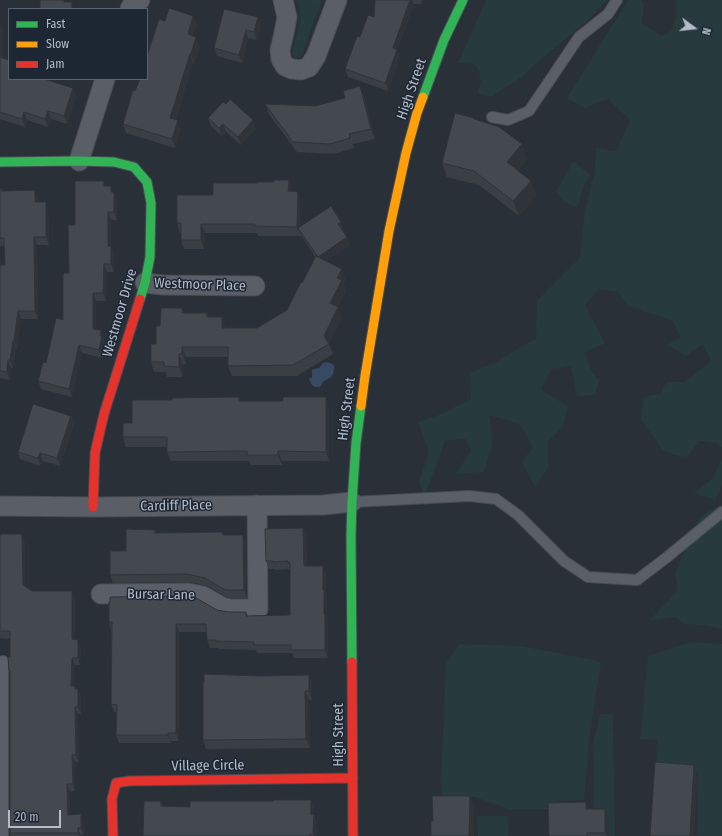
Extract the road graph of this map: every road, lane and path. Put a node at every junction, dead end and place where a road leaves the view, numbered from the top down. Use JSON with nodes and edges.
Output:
{"nodes":[{"id":1,"x":140,"y":0,"type":"edge"},
{"id":2,"x":283,"y":0,"type":"edge"},
{"id":3,"x":337,"y":0,"type":"edge"},
{"id":4,"x":463,"y":0,"type":"edge"},
{"id":5,"x":617,"y":0,"type":"edge"},
{"id":6,"x":131,"y":8,"type":"edge"},
{"id":7,"x":105,"y":80,"type":"edge"},
{"id":8,"x":492,"y":117,"type":"dead end"},
{"id":9,"x":79,"y":161,"type":"junction"},
{"id":10,"x":0,"y":162,"type":"edge"},
{"id":11,"x":145,"y":283,"type":"junction"},
{"id":12,"x":255,"y":286,"type":"dead end"},
{"id":13,"x":352,"y":502,"type":"junction"},
{"id":14,"x":257,"y":505,"type":"junction"},
{"id":15,"x":0,"y":506,"type":"edge"},
{"id":16,"x":94,"y":507,"type":"junction"},
{"id":17,"x":722,"y":512,"type":"edge"},
{"id":18,"x":101,"y":594,"type":"dead end"},
{"id":19,"x":3,"y":661,"type":"dead end"},
{"id":20,"x":353,"y":778,"type":"junction"},
{"id":21,"x":3,"y":836,"type":"edge"},
{"id":22,"x":113,"y":836,"type":"edge"},
{"id":23,"x":353,"y":836,"type":"edge"}],
"edges":[{"from":1,"to":6,"type":"street"},
{"from":2,"to":3,"type":"street"},
{"from":4,"to":13,"type":"main road","name":"High Street"},
{"from":5,"to":8,"type":"lane"},
{"from":7,"to":9,"type":"street"},
{"from":9,"to":10,"type":"main road","name":"Westmoor Drive"},
{"from":9,"to":11,"type":"main road","name":"Westmoor Drive"},
{"from":11,"to":12,"type":"street","name":"Westmoor Place"},
{"from":11,"to":16,"type":"main road","name":"Westmoor Drive"},
{"from":13,"to":14,"type":"street","name":"Cardiff Place"},
{"from":13,"to":17,"type":"lane"},
{"from":13,"to":20,"type":"main road","name":"High Street"},
{"from":14,"to":16,"type":"street","name":"Cardiff Place"},
{"from":14,"to":18,"type":"street","name":"Bursar Lane"},
{"from":15,"to":16,"type":"street","name":"Cardiff Place"},
{"from":19,"to":21,"type":"lane"},
{"from":20,"to":22,"type":"main road","name":"Village Circle"},
{"from":20,"to":23,"type":"main road","name":"High Street"}]}
